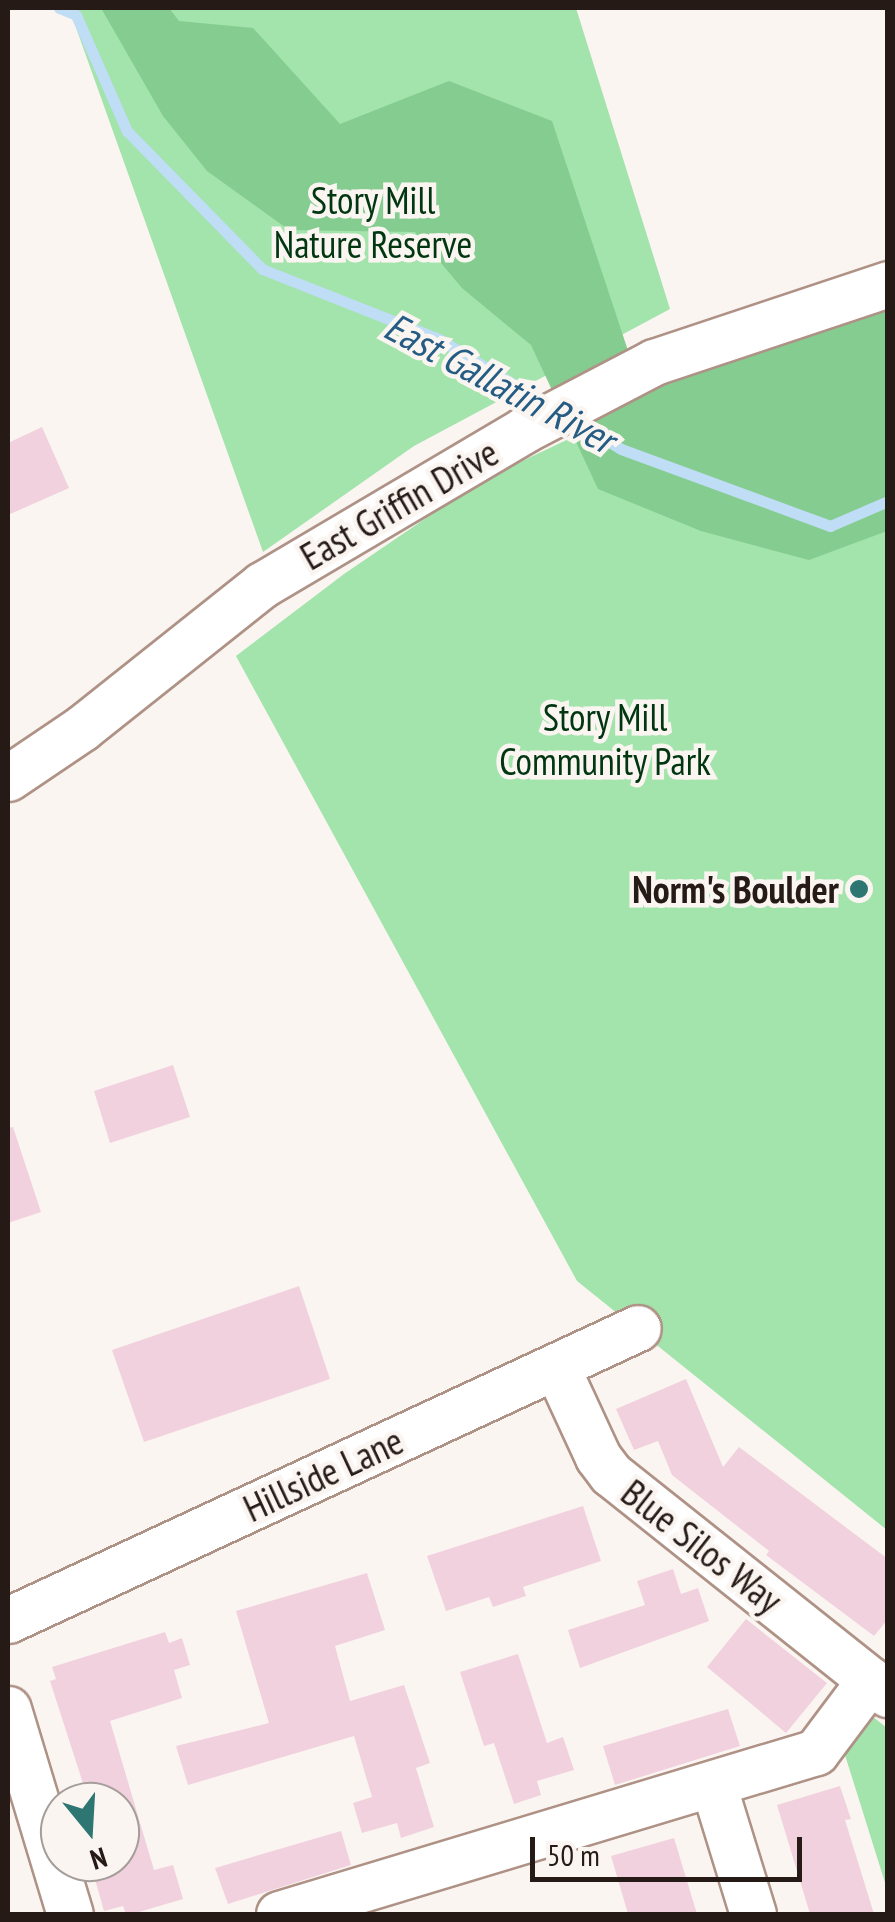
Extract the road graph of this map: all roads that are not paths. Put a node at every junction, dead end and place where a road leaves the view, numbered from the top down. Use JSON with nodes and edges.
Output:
{"nodes":[{"id":1,"x":888,"y":284,"type":"edge"},
{"id":2,"x":8,"y":778,"type":"edge"},
{"id":3,"x":638,"y":1328,"type":"dead end"},
{"id":4,"x":556,"y":1366,"type":"junction"},
{"id":5,"x":8,"y":1620,"type":"edge"},
{"id":6,"x":879,"y":1687,"type":"edge"},
{"id":7,"x":8,"y":1709,"type":"edge"},
{"id":8,"x":713,"y":1784,"type":"junction"},
{"id":9,"x":333,"y":1907,"type":"edge"},
{"id":10,"x":70,"y":1914,"type":"edge"},
{"id":11,"x":279,"y":1914,"type":"edge"},
{"id":12,"x":753,"y":1914,"type":"edge"}],
"edges":[{"from":1,"to":2,"type":"street","name":"East Griffin Drive"},
{"from":3,"to":4,"type":"street","name":"Hillside Lane"},
{"from":4,"to":5,"type":"street","name":"Hillside Lane"},
{"from":4,"to":6,"type":"street","name":"Blue Silos Way"},
{"from":6,"to":8,"type":"street"},
{"from":7,"to":10,"type":"street"},
{"from":8,"to":9,"type":"street"},
{"from":8,"to":12,"type":"street"},
{"from":9,"to":11,"type":"street"}]}
